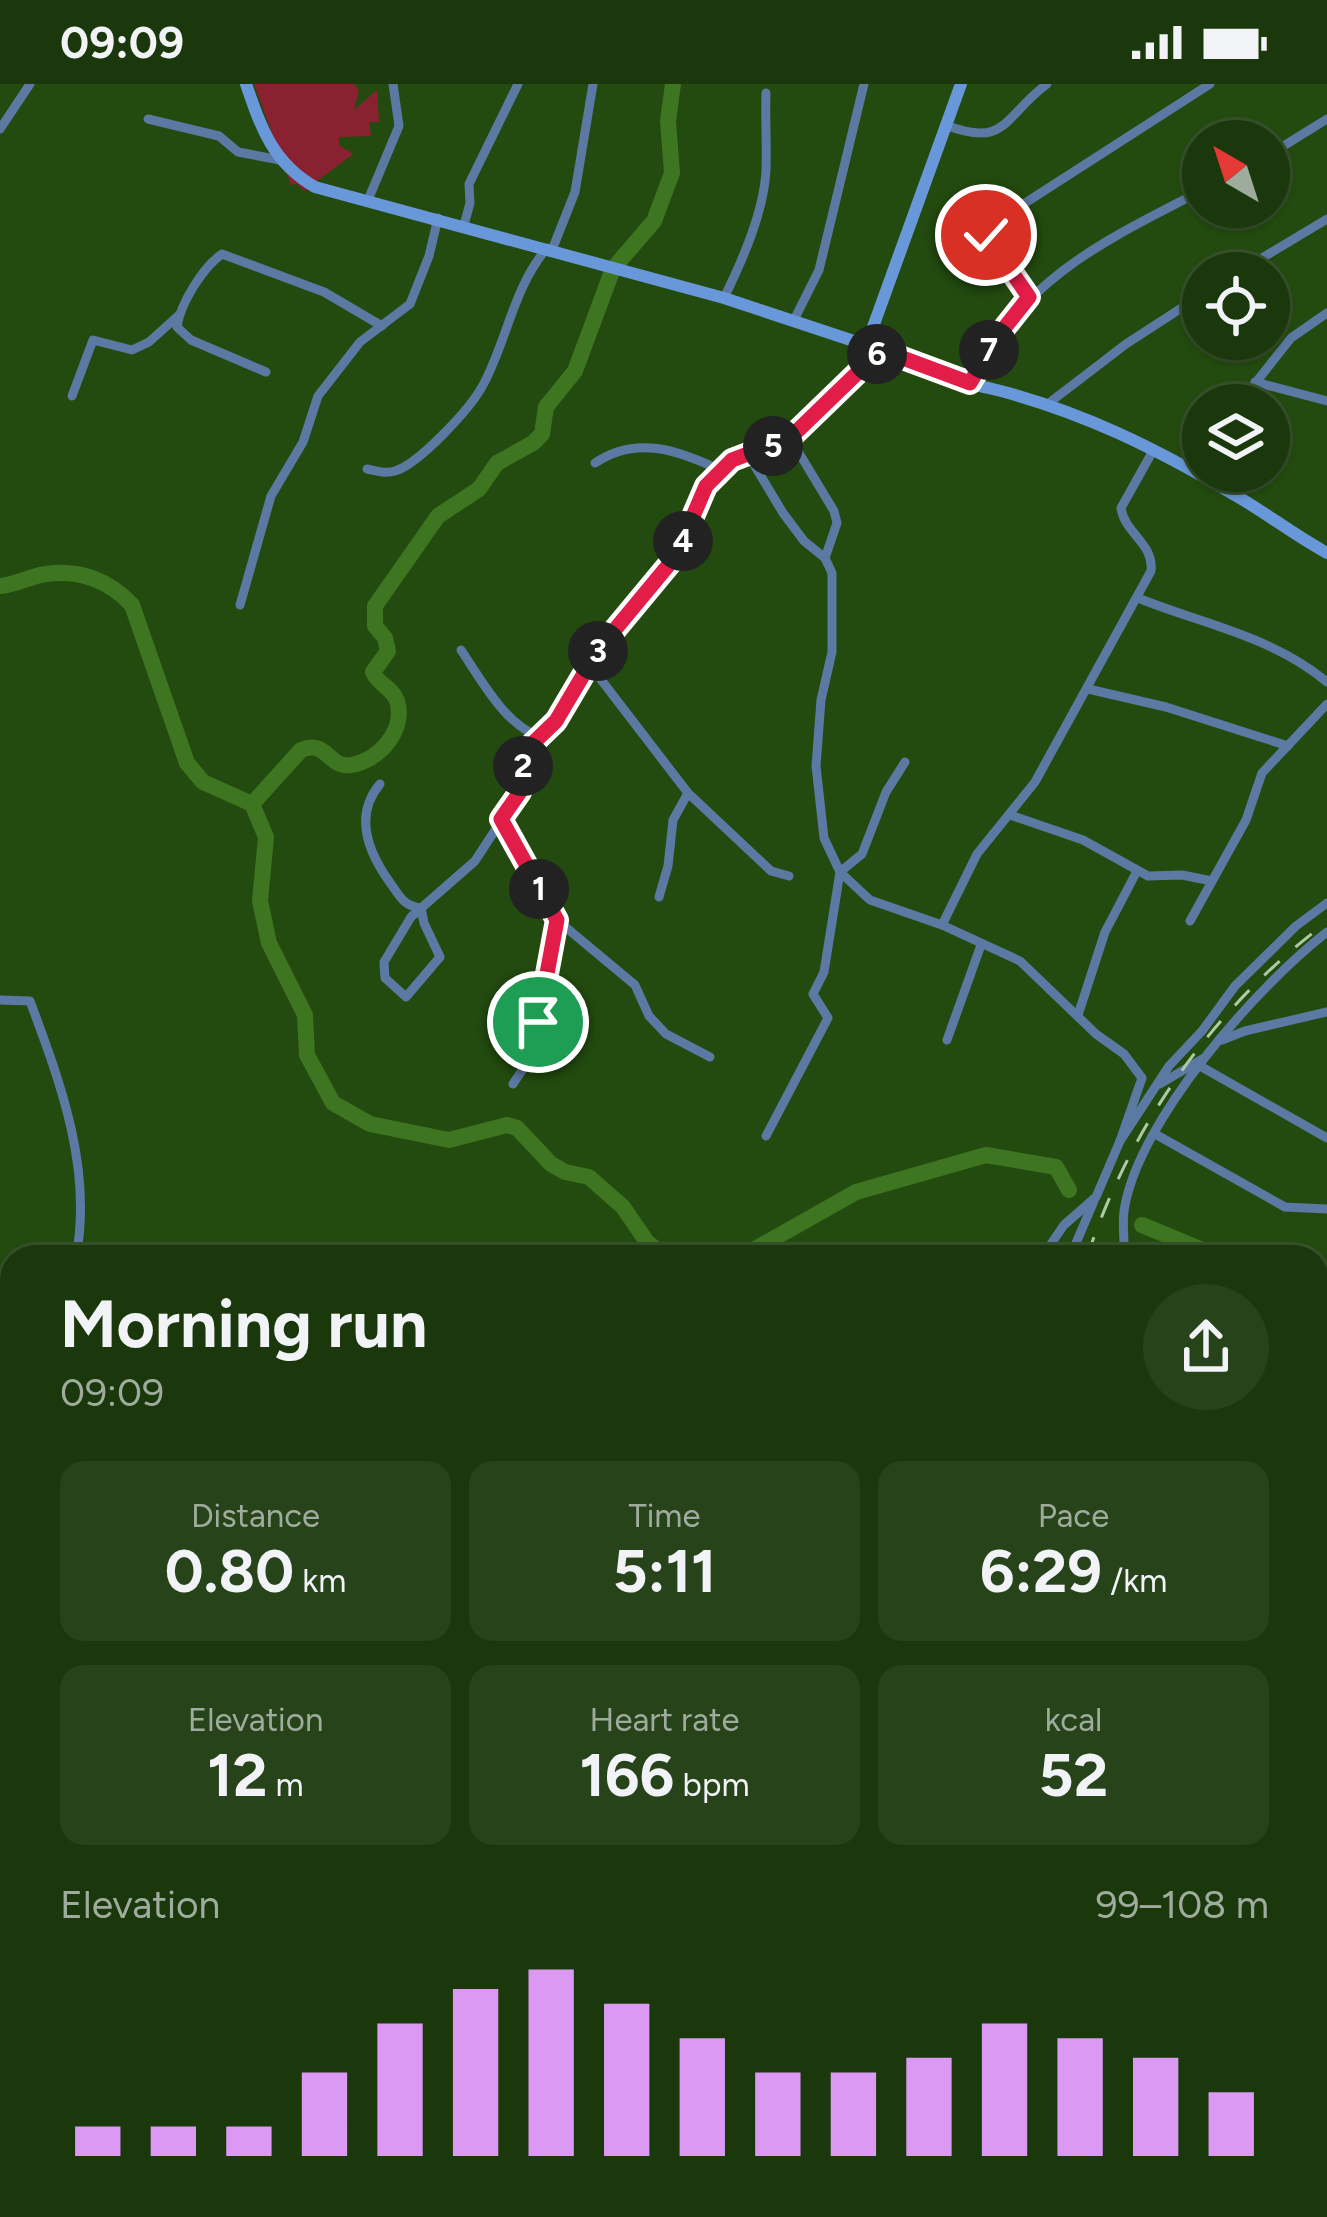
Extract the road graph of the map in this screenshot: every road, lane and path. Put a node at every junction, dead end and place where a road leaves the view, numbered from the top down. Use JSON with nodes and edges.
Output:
{"nodes":[{"id":1,"x":30,"y":84,"type":"edge"},
{"id":2,"x":246,"y":84,"type":"edge"},
{"id":3,"x":393,"y":84,"type":"edge"},
{"id":4,"x":518,"y":84,"type":"edge"},
{"id":5,"x":593,"y":84,"type":"edge"},
{"id":6,"x":865,"y":84,"type":"edge"},
{"id":7,"x":961,"y":84,"type":"edge"},
{"id":8,"x":1047,"y":84,"type":"edge"},
{"id":9,"x":1210,"y":84,"type":"edge"},
{"id":10,"x":766,"y":92,"type":"dead end"},
{"id":11,"x":148,"y":118,"type":"dead end"},
{"id":12,"x":1327,"y":119,"type":"edge"},
{"id":13,"x":945,"y":125,"type":"junction"},
{"id":14,"x":0,"y":129,"type":"edge"},
{"id":15,"x":1290,"y":142,"type":"edge"},
{"id":16,"x":280,"y":160,"type":"junction"},
{"id":17,"x":368,"y":200,"type":"junction"},
{"id":18,"x":1182,"y":202,"type":"edge"},
{"id":19,"x":438,"y":218,"type":"junction"},
{"id":20,"x":1327,"y":219,"type":"edge"},
{"id":21,"x":464,"y":225,"type":"junction"},
{"id":22,"x":550,"y":249,"type":"junction"},
{"id":23,"x":1272,"y":252,"type":"edge"},
{"id":24,"x":1029,"y":297,"type":"junction"},
{"id":25,"x":724,"y":298,"type":"junction"},
{"id":26,"x":1182,"y":308,"type":"edge"},
{"id":27,"x":1327,"y":313,"type":"edge"},
{"id":28,"x":179,"y":315,"type":"junction"},
{"id":29,"x":794,"y":320,"type":"junction"},
{"id":30,"x":382,"y":326,"type":"junction"},
{"id":31,"x":881,"y":350,"type":"junction"},
{"id":32,"x":266,"y":372,"type":"dead end"},
{"id":33,"x":1255,"y":382,"type":"joint"},
{"id":34,"x":970,"y":383,"type":"junction"},
{"id":35,"x":72,"y":396,"type":"dead end"},
{"id":36,"x":1327,"y":401,"type":"edge"},
{"id":37,"x":1049,"y":403,"type":"junction"},
{"id":38,"x":790,"y":438,"type":"junction"},
{"id":39,"x":1154,"y":449,"type":"junction"},
{"id":40,"x":747,"y":454,"type":"junction"},
{"id":41,"x":595,"y":464,"type":"dead end"},
{"id":42,"x":1182,"y":465,"type":"edge"},
{"id":43,"x":368,"y":469,"type":"dead end"},
{"id":44,"x":720,"y":470,"type":"junction"},
{"id":45,"x":1227,"y":492,"type":"edge"},
{"id":46,"x":1327,"y":553,"type":"edge"},
{"id":47,"x":825,"y":558,"type":"junction"},
{"id":48,"x":1138,"y":598,"type":"junction"},
{"id":49,"x":239,"y":605,"type":"dead end"},
{"id":50,"x":461,"y":650,"type":"dead end"},
{"id":51,"x":589,"y":664,"type":"junction"},
{"id":52,"x":1327,"y":682,"type":"edge"},
{"id":53,"x":1088,"y":689,"type":"junction"},
{"id":54,"x":1327,"y":704,"type":"edge"},
{"id":55,"x":541,"y":737,"type":"junction"},
{"id":56,"x":1288,"y":746,"type":"junction"},
{"id":57,"x":904,"y":762,"type":"dead end"},
{"id":58,"x":380,"y":784,"type":"dead end"},
{"id":59,"x":688,"y":794,"type":"junction"},
{"id":60,"x":1010,"y":815,"type":"junction"},
{"id":61,"x":501,"y":819,"type":"junction"},
{"id":62,"x":1137,"y":871,"type":"junction"},
{"id":63,"x":840,"y":872,"type":"junction"},
{"id":64,"x":789,"y":876,"type":"dead end"},
{"id":65,"x":1212,"y":881,"type":"junction"},
{"id":66,"x":659,"y":897,"type":"dead end"},
{"id":67,"x":1327,"y":903,"type":"edge"},
{"id":68,"x":421,"y":908,"type":"junction"},
{"id":69,"x":557,"y":920,"type":"junction"},
{"id":70,"x":1190,"y":921,"type":"dead end"},
{"id":71,"x":942,"y":925,"type":"junction"},
{"id":72,"x":1327,"y":932,"type":"edge"},
{"id":73,"x":981,"y":945,"type":"junction"},
{"id":74,"x":0,"y":1000,"type":"edge"},
{"id":75,"x":1327,"y":1012,"type":"edge"},
{"id":76,"x":1078,"y":1016,"type":"junction"},
{"id":77,"x":947,"y":1040,"type":"dead end"},
{"id":78,"x":1215,"y":1045,"type":"junction"},
{"id":79,"x":710,"y":1057,"type":"dead end"},
{"id":80,"x":1203,"y":1060,"type":"junction"},
{"id":81,"x":513,"y":1084,"type":"dead end"},
{"id":82,"x":1155,"y":1088,"type":"junction"},
{"id":83,"x":1155,"y":1134,"type":"junction"},
{"id":84,"x":766,"y":1136,"type":"dead end"},
{"id":85,"x":1327,"y":1138,"type":"edge"},
{"id":86,"x":1120,"y":1141,"type":"junction"},
{"id":87,"x":1096,"y":1197,"type":"junction"},
{"id":88,"x":1327,"y":1209,"type":"edge"},
{"id":89,"x":77,"y":1245,"type":"edge"},
{"id":90,"x":1050,"y":1245,"type":"edge"},
{"id":91,"x":1075,"y":1245,"type":"edge"},
{"id":92,"x":1124,"y":1245,"type":"edge"}],
"edges":[{"from":1,"to":14,"type":"street"},
{"from":2,"to":16,"type":"street"},
{"from":3,"to":17,"type":"street"},
{"from":4,"to":21,"type":"street"},
{"from":5,"to":22,"type":"street"},
{"from":6,"to":29,"type":"street"},
{"from":7,"to":13,"type":"street"},
{"from":8,"to":13,"type":"street"},
{"from":9,"to":24,"type":"street"},
{"from":10,"to":25,"type":"street"},
{"from":11,"to":16,"type":"street"},
{"from":12,"to":15,"type":"street"},
{"from":13,"to":31,"type":"street"},
{"from":16,"to":17,"type":"street"},
{"from":17,"to":19,"type":"street"},
{"from":18,"to":24,"type":"street"},
{"from":19,"to":21,"type":"street"},
{"from":19,"to":30,"type":"street"},
{"from":20,"to":23,"type":"street"},
{"from":21,"to":22,"type":"street"},
{"from":22,"to":25,"type":"street"},
{"from":22,"to":43,"type":"street"},
{"from":24,"to":34,"type":"street"},
{"from":25,"to":29,"type":"street"},
{"from":26,"to":37,"type":"street"},
{"from":27,"to":33,"type":"street"},
{"from":28,"to":30,"type":"street"},
{"from":28,"to":32,"type":"street"},
{"from":28,"to":35,"type":"street"},
{"from":29,"to":31,"type":"street"},
{"from":30,"to":49,"type":"street"},
{"from":31,"to":34,"type":"street"},
{"from":31,"to":38,"type":"street"},
{"from":33,"to":36,"type":"street"},
{"from":34,"to":37,"type":"street"},
{"from":37,"to":39,"type":"street"},
{"from":38,"to":40,"type":"street"},
{"from":38,"to":47,"type":"street"},
{"from":39,"to":42,"type":"street"},
{"from":39,"to":48,"type":"street"},
{"from":40,"to":44,"type":"street"},
{"from":40,"to":47,"type":"street"},
{"from":41,"to":44,"type":"street"},
{"from":44,"to":51,"type":"street"},
{"from":45,"to":46,"type":"street"},
{"from":47,"to":63,"type":"street"},
{"from":48,"to":52,"type":"street"},
{"from":48,"to":53,"type":"street"},
{"from":50,"to":55,"type":"street"},
{"from":51,"to":55,"type":"street"},
{"from":51,"to":59,"type":"street"},
{"from":53,"to":56,"type":"street"},
{"from":53,"to":60,"type":"street"},
{"from":54,"to":56,"type":"street"},
{"from":55,"to":61,"type":"street"},
{"from":56,"to":65,"type":"street"},
{"from":57,"to":63,"type":"street"},
{"from":58,"to":68,"type":"street"},
{"from":59,"to":64,"type":"street"},
{"from":59,"to":66,"type":"street"},
{"from":60,"to":62,"type":"street"},
{"from":60,"to":71,"type":"street"},
{"from":61,"to":68,"type":"street"},
{"from":61,"to":69,"type":"street"},
{"from":62,"to":65,"type":"street"},
{"from":62,"to":76,"type":"street"},
{"from":63,"to":71,"type":"street"},
{"from":63,"to":84,"type":"street"},
{"from":65,"to":70,"type":"street"},
{"from":67,"to":82,"type":"street"},
{"from":68,"to":68,"type":"street"},
{"from":69,"to":79,"type":"street"},
{"from":69,"to":81,"type":"street"},
{"from":71,"to":73,"type":"street"},
{"from":72,"to":78,"type":"street"},
{"from":73,"to":76,"type":"street"},
{"from":73,"to":77,"type":"street"},
{"from":74,"to":89,"type":"street"},
{"from":75,"to":78,"type":"street"},
{"from":76,"to":86,"type":"street"},
{"from":78,"to":80,"type":"street"},
{"from":80,"to":82,"type":"street"},
{"from":80,"to":83,"type":"street"},
{"from":80,"to":85,"type":"street"},
{"from":82,"to":86,"type":"street"},
{"from":83,"to":88,"type":"street"},
{"from":83,"to":92,"type":"street"},
{"from":86,"to":87,"type":"street"},
{"from":87,"to":90,"type":"street"},
{"from":87,"to":91,"type":"street"}]}
